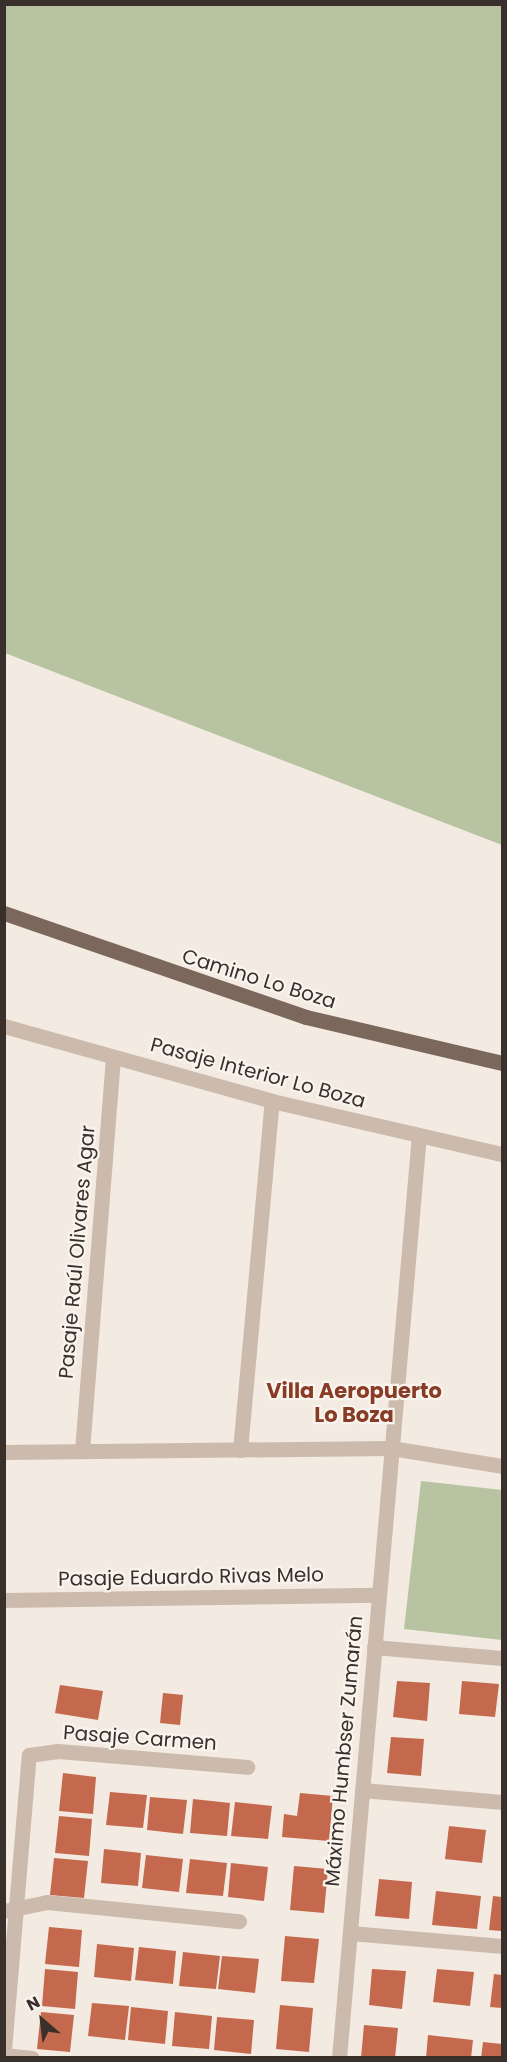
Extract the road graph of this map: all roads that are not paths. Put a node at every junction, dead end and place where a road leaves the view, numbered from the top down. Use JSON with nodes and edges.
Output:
{"nodes":[{"id":1,"x":6,"y":913,"type":"edge"},
{"id":2,"x":4,"y":1026,"type":"edge"},
{"id":3,"x":113,"y":1057,"type":"junction"},
{"id":4,"x":502,"y":1063,"type":"edge"},
{"id":5,"x":272,"y":1101,"type":"junction"},
{"id":6,"x":419,"y":1135,"type":"junction"},
{"id":7,"x":502,"y":1154,"type":"edge"},
{"id":8,"x":391,"y":1448,"type":"junction"},
{"id":9,"x":240,"y":1449,"type":"junction"},
{"id":10,"x":82,"y":1451,"type":"junction"},
{"id":11,"x":4,"y":1452,"type":"edge"},
{"id":12,"x":502,"y":1466,"type":"edge"},
{"id":13,"x":378,"y":1594,"type":"junction"},
{"id":14,"x":4,"y":1600,"type":"edge"},
{"id":15,"x":374,"y":1647,"type":"junction"},
{"id":16,"x":502,"y":1658,"type":"edge"},
{"id":17,"x":247,"y":1767,"type":"dead end"},
{"id":18,"x":362,"y":1790,"type":"junction"},
{"id":19,"x":502,"y":1802,"type":"edge"},
{"id":20,"x":11,"y":1912,"type":"edge"},
{"id":21,"x":238,"y":1922,"type":"dead end"},
{"id":22,"x":350,"y":1933,"type":"junction"},
{"id":23,"x":502,"y":1946,"type":"edge"},
{"id":24,"x":4,"y":2050,"type":"edge"},
{"id":25,"x":4,"y":2055,"type":"edge"},
{"id":26,"x":32,"y":2058,"type":"edge"},
{"id":27,"x":339,"y":2058,"type":"edge"}],
"edges":[{"from":1,"to":4,"type":"main road","name":"Camino Lo Boza"},
{"from":2,"to":3,"type":"street","name":"Pasaje Interior Lo Boza"},
{"from":3,"to":5,"type":"street","name":"Pasaje Interior Lo Boza"},
{"from":3,"to":10,"type":"street","name":"Pasaje Raúl Olivares Agar"},
{"from":5,"to":6,"type":"street","name":"Pasaje Interior Lo Boza"},
{"from":5,"to":9,"type":"street"},
{"from":6,"to":7,"type":"street","name":"Pasaje Interior Lo Boza"},
{"from":6,"to":8,"type":"street","name":"Máximo Humbser Zumarán"},
{"from":8,"to":9,"type":"street"},
{"from":8,"to":12,"type":"street"},
{"from":8,"to":13,"type":"street","name":"Máximo Humbser Zumarán"},
{"from":9,"to":10,"type":"street"},
{"from":10,"to":11,"type":"street"},
{"from":13,"to":14,"type":"street","name":"Pasaje Eduardo Rivas Melo"},
{"from":13,"to":15,"type":"street","name":"Máximo Humbser Zumarán"},
{"from":15,"to":16,"type":"street"},
{"from":15,"to":18,"type":"street","name":"Máximo Humbser Zumarán"},
{"from":17,"to":20,"type":"street","name":"Pasaje Carmen"},
{"from":18,"to":19,"type":"street"},
{"from":18,"to":22,"type":"street","name":"Máximo Humbser Zumarán"},
{"from":20,"to":21,"type":"street"},
{"from":20,"to":24,"type":"street"},
{"from":22,"to":23,"type":"street"},
{"from":22,"to":27,"type":"street","name":"Máximo Humbser Zumarán"},
{"from":25,"to":26,"type":"street"}]}
